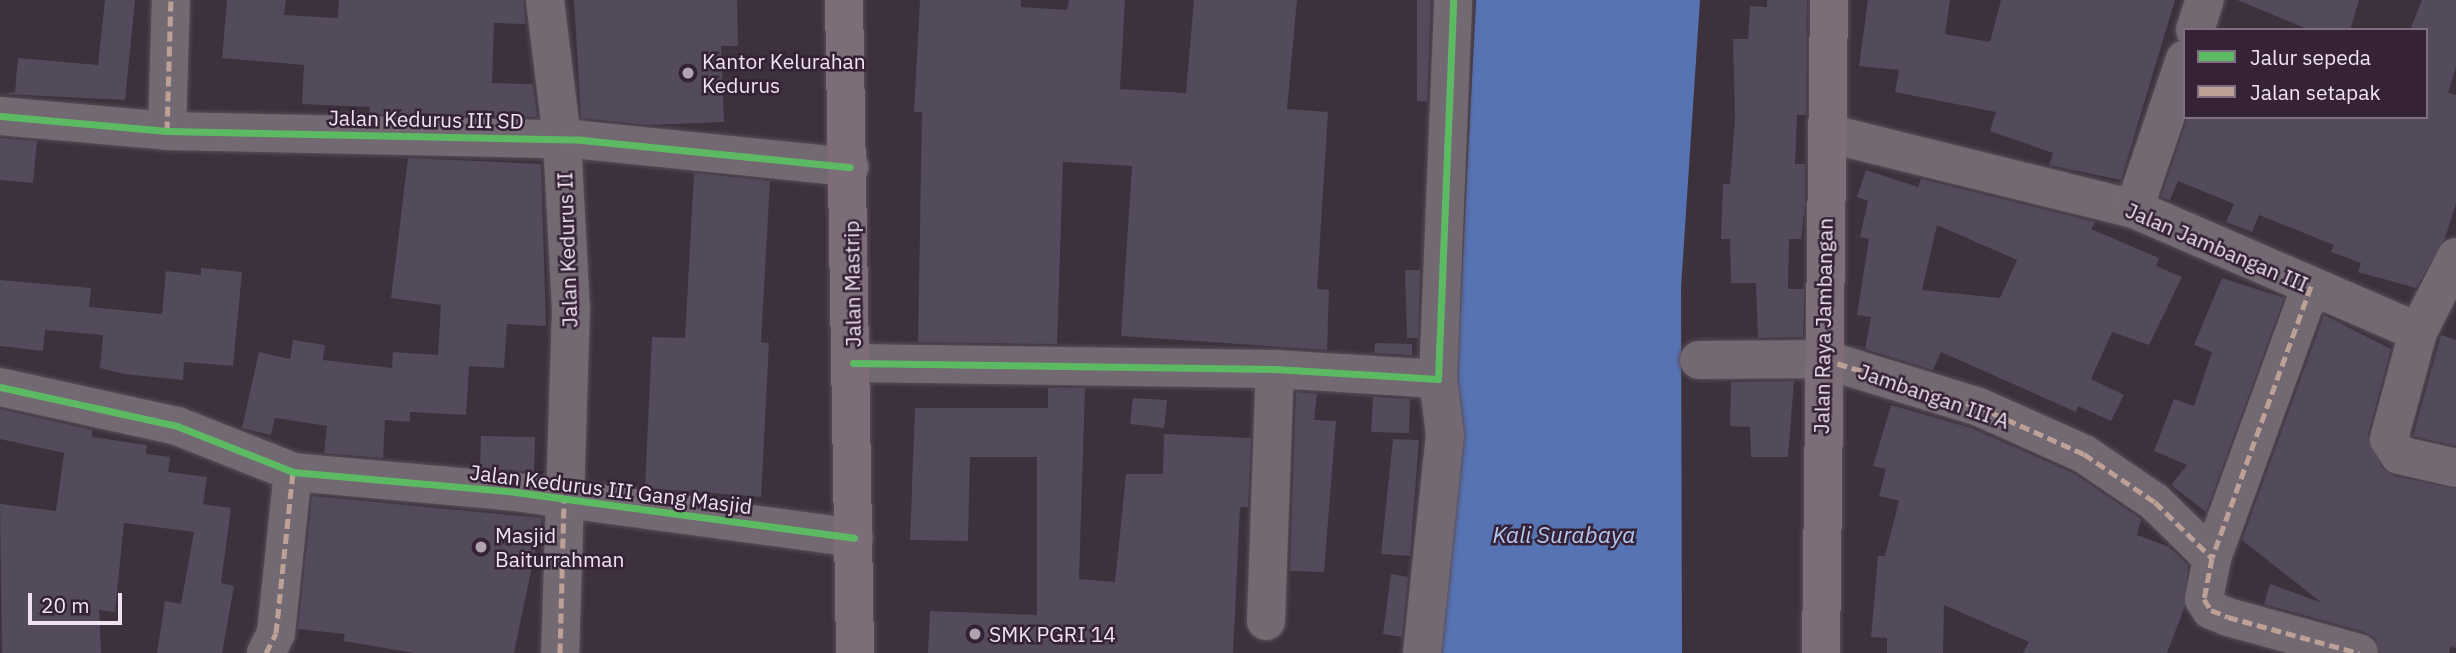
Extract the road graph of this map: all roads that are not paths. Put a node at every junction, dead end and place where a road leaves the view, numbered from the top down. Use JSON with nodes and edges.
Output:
{"nodes":[{"id":1,"x":171,"y":0,"type":"edge"},
{"id":2,"x":545,"y":0,"type":"edge"},
{"id":3,"x":844,"y":0,"type":"edge"},
{"id":4,"x":1453,"y":0,"type":"edge"},
{"id":5,"x":1829,"y":0,"type":"edge"},
{"id":6,"x":2205,"y":0,"type":"edge"},
{"id":7,"x":2195,"y":28,"type":"edge"},
{"id":8,"x":2183,"y":65,"type":"edge"},
{"id":9,"x":0,"y":116,"type":"edge"},
{"id":10,"x":167,"y":131,"type":"junction"},
{"id":11,"x":1827,"y":133,"type":"junction"},
{"id":12,"x":562,"y":139,"type":"junction"},
{"id":13,"x":850,"y":167,"type":"junction"},
{"id":14,"x":2134,"y":209,"type":"junction"},
{"id":15,"x":2456,"y":257,"type":"edge"},
{"id":16,"x":2311,"y":286,"type":"junction"},
{"id":17,"x":2417,"y":332,"type":"junction"},
{"id":18,"x":1823,"y":359,"type":"junction"},
{"id":19,"x":1699,"y":360,"type":"dead end"},
{"id":20,"x":853,"y":363,"type":"junction"},
{"id":21,"x":1275,"y":369,"type":"junction"},
{"id":22,"x":1438,"y":379,"type":"junction"},
{"id":23,"x":0,"y":387,"type":"edge"},
{"id":24,"x":2456,"y":468,"type":"edge"},
{"id":25,"x":293,"y":472,"type":"junction"},
{"id":26,"x":564,"y":501,"type":"junction"},
{"id":27,"x":853,"y":538,"type":"junction"},
{"id":28,"x":2212,"y":558,"type":"junction"},
{"id":29,"x":1266,"y":621,"type":"dead end"},
{"id":30,"x":266,"y":653,"type":"edge"},
{"id":31,"x":560,"y":653,"type":"edge"},
{"id":32,"x":855,"y":653,"type":"edge"},
{"id":33,"x":1422,"y":653,"type":"edge"},
{"id":34,"x":1821,"y":653,"type":"edge"},
{"id":35,"x":2359,"y":653,"type":"edge"}],
"edges":[{"from":1,"to":10,"type":"street"},
{"from":2,"to":12,"type":"street","name":"Jalan Kedurus II"},
{"from":3,"to":13,"type":"main road","name":"Jalan Mastrip"},
{"from":4,"to":22,"type":"street"},
{"from":5,"to":11,"type":"main road","name":"Jalan Raya Jambangan"},
{"from":6,"to":7,"type":"street"},
{"from":8,"to":14,"type":"street"},
{"from":9,"to":10,"type":"street","name":"Jalan Kedurus III SD"},
{"from":10,"to":12,"type":"street","name":"Jalan Kedurus III SD"},
{"from":11,"to":14,"type":"street","name":"Jalan Jambangan III"},
{"from":11,"to":18,"type":"main road","name":"Jalan Raya Jambangan"},
{"from":12,"to":13,"type":"street","name":"Jalan Kedurus III SD"},
{"from":12,"to":26,"type":"street","name":"Jalan Kedurus II"},
{"from":13,"to":20,"type":"main road","name":"Jalan Mastrip"},
{"from":14,"to":16,"type":"street","name":"Jalan Jambangan III"},
{"from":15,"to":17,"type":"street"},
{"from":16,"to":17,"type":"street","name":"Jalan Jambangan III"},
{"from":16,"to":28,"type":"street"},
{"from":17,"to":24,"type":"street"},
{"from":18,"to":19,"type":"street","name":"Jambangan III A"},
{"from":18,"to":28,"type":"street","name":"Jambangan III A"},
{"from":18,"to":34,"type":"main road","name":"Jalan Raya Jambangan"},
{"from":20,"to":21,"type":"street"},
{"from":20,"to":27,"type":"main road","name":"Jalan Mastrip"},
{"from":21,"to":22,"type":"street"},
{"from":21,"to":29,"type":"street"},
{"from":22,"to":33,"type":"street"},
{"from":23,"to":25,"type":"street","name":"Jalan Kedurus III Gang Masjid"},
{"from":25,"to":26,"type":"street","name":"Jalan Kedurus III Gang Masjid"},
{"from":25,"to":30,"type":"street"},
{"from":26,"to":27,"type":"street","name":"Jalan Kedurus III Gang Masjid"},
{"from":26,"to":31,"type":"street","name":"Jalan Kedurus II"},
{"from":27,"to":32,"type":"main road","name":"Jalan Mastrip"},
{"from":28,"to":35,"type":"street"}]}
